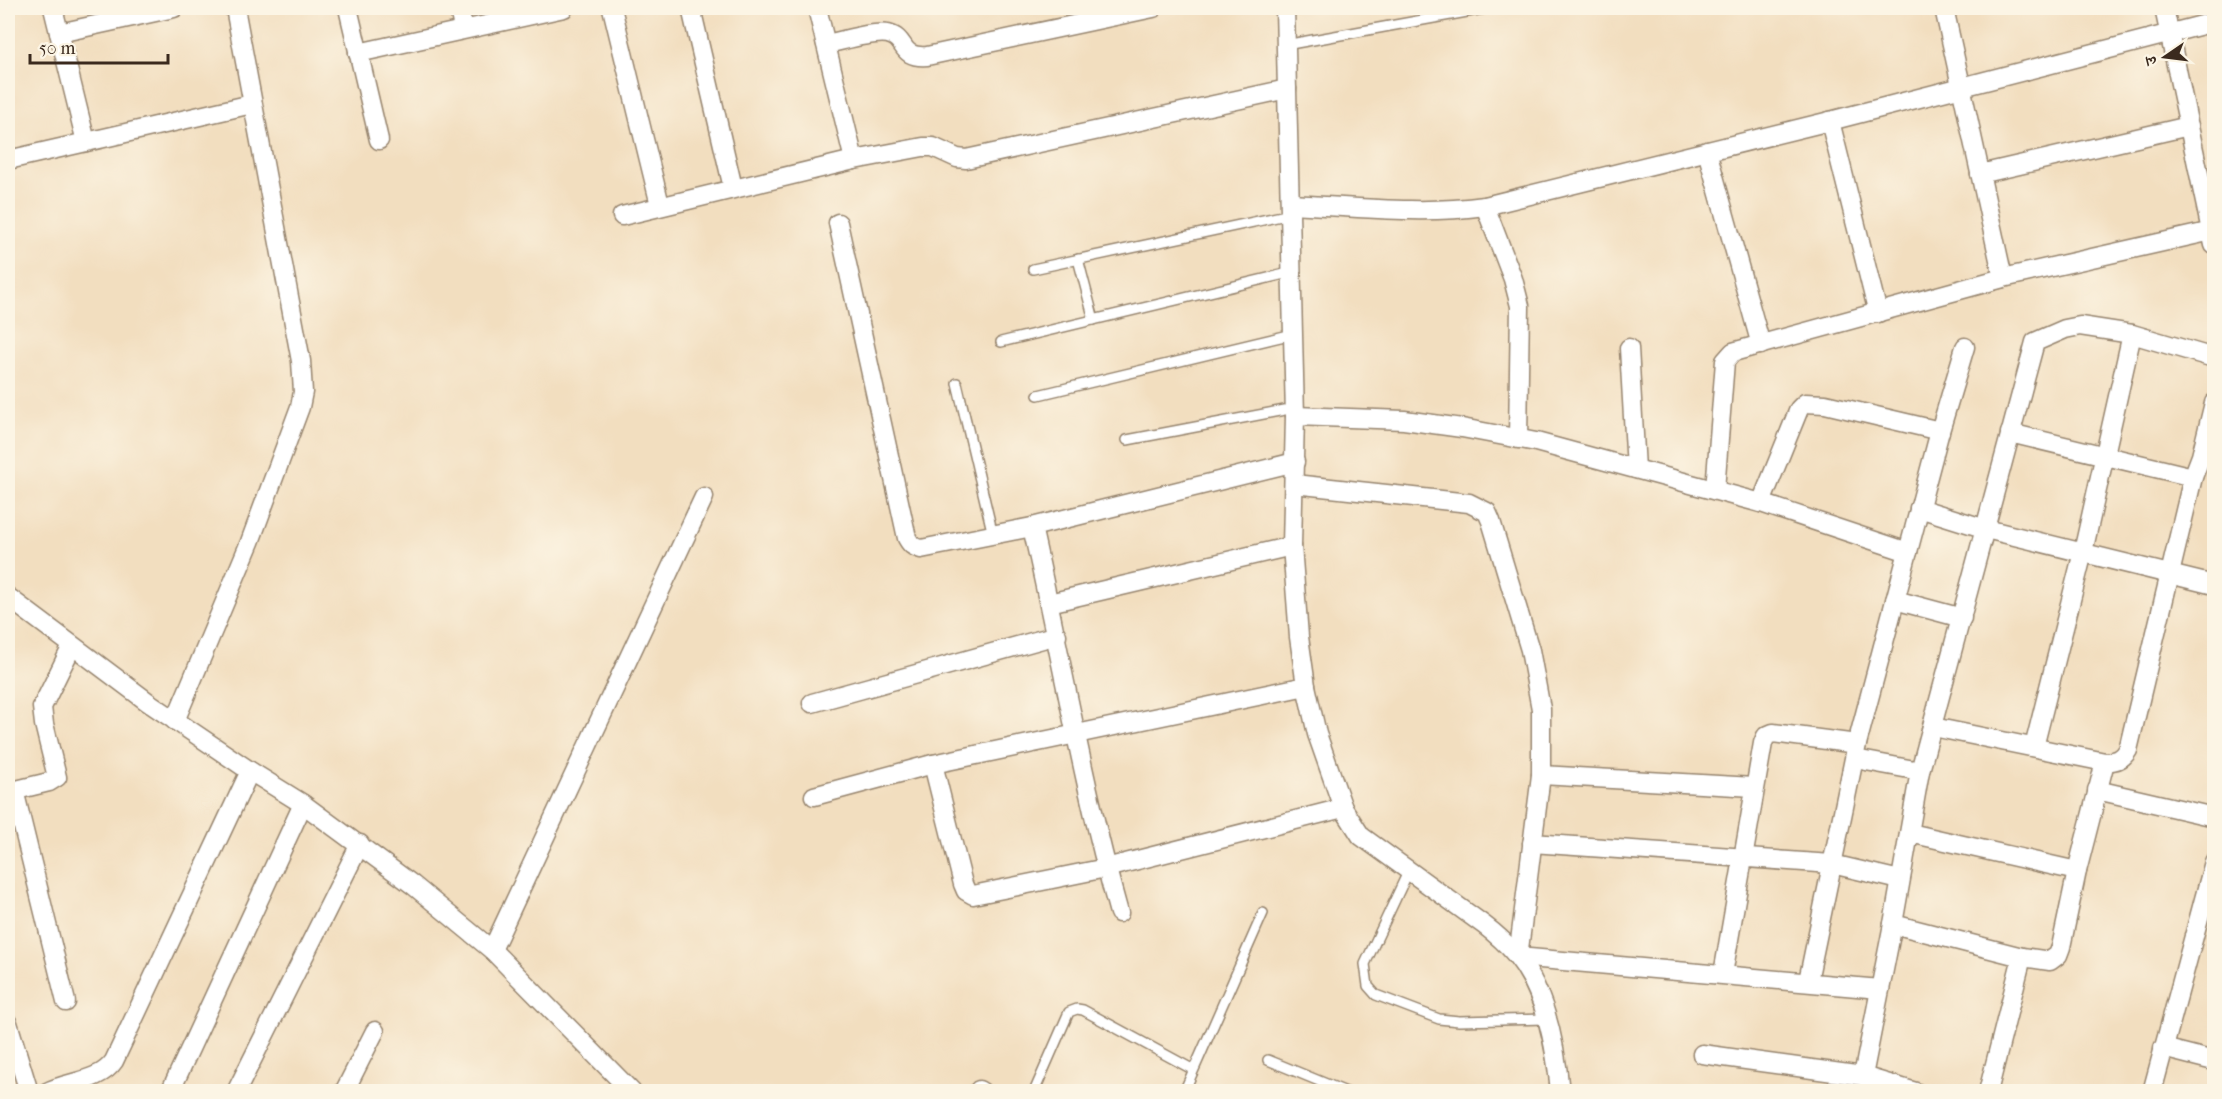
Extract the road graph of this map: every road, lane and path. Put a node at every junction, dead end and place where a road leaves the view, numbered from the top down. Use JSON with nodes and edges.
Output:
{"nodes":[{"id":1,"x":53,"y":8,"type":"edge"},
{"id":2,"x":174,"y":8,"type":"edge"},
{"id":3,"x":235,"y":8,"type":"edge"},
{"id":4,"x":348,"y":8,"type":"edge"},
{"id":5,"x":459,"y":8,"type":"edge"},
{"id":6,"x":564,"y":8,"type":"edge"},
{"id":7,"x":612,"y":8,"type":"edge"},
{"id":8,"x":692,"y":8,"type":"edge"},
{"id":9,"x":817,"y":8,"type":"edge"},
{"id":10,"x":1153,"y":8,"type":"edge"},
{"id":11,"x":1285,"y":8,"type":"edge"},
{"id":12,"x":1489,"y":8,"type":"edge"},
{"id":13,"x":1944,"y":8,"type":"edge"},
{"id":14,"x":2164,"y":8,"type":"edge"},
{"id":15,"x":2214,"y":22,"type":"edge"},
{"id":16,"x":463,"y":29,"type":"junction"},
{"id":17,"x":2170,"y":32,"type":"junction"},
{"id":18,"x":59,"y":33,"type":"junction"},
{"id":19,"x":826,"y":44,"type":"junction"},
{"id":20,"x":1285,"y":45,"type":"junction"},
{"id":21,"x":358,"y":53,"type":"junction"},
{"id":22,"x":1961,"y":87,"type":"junction"},
{"id":23,"x":1287,"y":89,"type":"junction"},
{"id":24,"x":252,"y":104,"type":"junction"},
{"id":25,"x":1830,"y":121,"type":"junction"},
{"id":26,"x":2189,"y":126,"type":"junction"},
{"id":27,"x":378,"y":140,"type":"dead end"},
{"id":28,"x":86,"y":142,"type":"junction"},
{"id":29,"x":1707,"y":151,"type":"junction"},
{"id":30,"x":8,"y":160,"type":"edge"},
{"id":31,"x":854,"y":160,"type":"junction"},
{"id":32,"x":1980,"y":174,"type":"junction"},
{"id":33,"x":733,"y":188,"type":"junction"},
{"id":34,"x":660,"y":205,"type":"junction"},
{"id":35,"x":1485,"y":206,"type":"junction"},
{"id":36,"x":1291,"y":209,"type":"junction"},
{"id":37,"x":622,"y":216,"type":"dead end"},
{"id":38,"x":838,"y":223,"type":"dead end"},
{"id":39,"x":2213,"y":238,"type":"edge"},
{"id":40,"x":1078,"y":259,"type":"junction"},
{"id":41,"x":1033,"y":269,"type":"dead end"},
{"id":42,"x":1293,"y":273,"type":"junction"},
{"id":43,"x":2003,"y":278,"type":"junction"},
{"id":44,"x":1878,"y":313,"type":"junction"},
{"id":45,"x":1094,"y":320,"type":"junction"},
{"id":46,"x":1293,"y":334,"type":"junction"},
{"id":47,"x":2132,"y":334,"type":"junction"},
{"id":48,"x":1001,"y":342,"type":"dead end"},
{"id":49,"x":1761,"y":345,"type":"junction"},
{"id":50,"x":1965,"y":347,"type":"dead end"},
{"id":51,"x":1629,"y":348,"type":"dead end"},
{"id":52,"x":2214,"y":358,"type":"edge"},
{"id":53,"x":957,"y":382,"type":"dead end"},
{"id":54,"x":1038,"y":395,"type":"dead end"},
{"id":55,"x":2214,"y":403,"type":"edge"},
{"id":56,"x":1295,"y":412,"type":"junction"},
{"id":57,"x":1940,"y":431,"type":"junction"},
{"id":58,"x":2010,"y":433,"type":"junction"},
{"id":59,"x":1518,"y":439,"type":"junction"},
{"id":60,"x":1126,"y":440,"type":"dead end"},
{"id":61,"x":2105,"y":455,"type":"junction"},
{"id":62,"x":2208,"y":458,"type":"edge"},
{"id":63,"x":1295,"y":462,"type":"junction"},
{"id":64,"x":1636,"y":469,"type":"junction"},
{"id":65,"x":2193,"y":477,"type":"junction"},
{"id":66,"x":1294,"y":484,"type":"junction"},
{"id":67,"x":1715,"y":490,"type":"junction"},
{"id":68,"x":704,"y":498,"type":"dead end"},
{"id":69,"x":1761,"y":503,"type":"junction"},
{"id":70,"x":1919,"y":508,"type":"junction"},
{"id":71,"x":1032,"y":527,"type":"junction"},
{"id":72,"x":1986,"y":529,"type":"junction"},
{"id":73,"x":993,"y":535,"type":"junction"},
{"id":74,"x":1292,"y":546,"type":"junction"},
{"id":75,"x":1908,"y":552,"type":"junction"},
{"id":76,"x":2083,"y":552,"type":"junction"},
{"id":77,"x":2170,"y":574,"type":"junction"},
{"id":78,"x":2214,"y":585,"type":"edge"},
{"id":79,"x":8,"y":597,"type":"edge"},
{"id":80,"x":1895,"y":600,"type":"junction"},
{"id":81,"x":1049,"y":603,"type":"junction"},
{"id":82,"x":1962,"y":618,"type":"junction"},
{"id":83,"x":1057,"y":635,"type":"junction"},
{"id":84,"x":72,"y":646,"type":"junction"},
{"id":85,"x":1306,"y":686,"type":"junction"},
{"id":86,"x":812,"y":703,"type":"dead end"},
{"id":87,"x":175,"y":721,"type":"junction"},
{"id":88,"x":1933,"y":727,"type":"junction"},
{"id":89,"x":1075,"y":734,"type":"junction"},
{"id":90,"x":2034,"y":747,"type":"junction"},
{"id":91,"x":1856,"y":752,"type":"junction"},
{"id":92,"x":2105,"y":762,"type":"junction"},
{"id":93,"x":933,"y":764,"type":"junction"},
{"id":94,"x":250,"y":771,"type":"junction"},
{"id":95,"x":1920,"y":771,"type":"junction"},
{"id":96,"x":1541,"y":774,"type":"junction"},
{"id":97,"x":1754,"y":787,"type":"junction"},
{"id":98,"x":2097,"y":790,"type":"junction"},
{"id":99,"x":11,"y":791,"type":"edge"},
{"id":100,"x":814,"y":796,"type":"dead end"},
{"id":101,"x":303,"y":804,"type":"junction"},
{"id":102,"x":1343,"y":808,"type":"junction"},
{"id":103,"x":2214,"y":818,"type":"edge"},
{"id":104,"x":1910,"y":833,"type":"junction"},
{"id":105,"x":1532,"y":843,"type":"junction"},
{"id":106,"x":360,"y":844,"type":"junction"},
{"id":107,"x":1742,"y":858,"type":"junction"},
{"id":108,"x":2214,"y":862,"type":"edge"},
{"id":109,"x":1832,"y":864,"type":"junction"},
{"id":110,"x":1106,"y":868,"type":"junction"},
{"id":111,"x":1409,"y":870,"type":"junction"},
{"id":112,"x":2077,"y":871,"type":"junction"},
{"id":113,"x":1900,"y":880,"type":"junction"},
{"id":114,"x":1119,"y":913,"type":"dead end"},
{"id":115,"x":1263,"y":913,"type":"dead end"},
{"id":116,"x":1893,"y":924,"type":"junction"},
{"id":117,"x":492,"y":950,"type":"junction"},
{"id":118,"x":1518,"y":957,"type":"junction"},
{"id":119,"x":2022,"y":957,"type":"junction"},
{"id":120,"x":1723,"y":974,"type":"junction"},
{"id":121,"x":1808,"y":981,"type":"junction"},
{"id":122,"x":1881,"y":989,"type":"junction"},
{"id":123,"x":66,"y":1002,"type":"dead end"},
{"id":124,"x":1546,"y":1019,"type":"junction"},
{"id":125,"x":8,"y":1023,"type":"edge"},
{"id":126,"x":375,"y":1031,"type":"dead end"},
{"id":127,"x":2163,"y":1047,"type":"junction"},
{"id":128,"x":1702,"y":1054,"type":"dead end"},
{"id":129,"x":1268,"y":1060,"type":"dead end"},
{"id":130,"x":2214,"y":1060,"type":"edge"},
{"id":131,"x":1192,"y":1069,"type":"junction"},
{"id":132,"x":1863,"y":1076,"type":"junction"},
{"id":133,"x":29,"y":1092,"type":"edge"},
{"id":134,"x":47,"y":1092,"type":"edge"},
{"id":135,"x":170,"y":1092,"type":"edge"},
{"id":136,"x":236,"y":1092,"type":"edge"},
{"id":137,"x":344,"y":1092,"type":"edge"},
{"id":138,"x":632,"y":1092,"type":"edge"},
{"id":139,"x":1034,"y":1092,"type":"edge"},
{"id":140,"x":1184,"y":1092,"type":"edge"},
{"id":141,"x":1346,"y":1092,"type":"edge"},
{"id":142,"x":1560,"y":1092,"type":"edge"},
{"id":143,"x":1916,"y":1092,"type":"edge"},
{"id":144,"x":1988,"y":1092,"type":"edge"},
{"id":145,"x":2152,"y":1092,"type":"edge"}],
"edges":[{"from":1,"to":18,"type":"street"},
{"from":2,"to":18,"type":"street"},
{"from":3,"to":24,"type":"street"},
{"from":4,"to":21,"type":"street"},
{"from":5,"to":16,"type":"street"},
{"from":6,"to":16,"type":"street"},
{"from":7,"to":34,"type":"street"},
{"from":8,"to":33,"type":"street"},
{"from":9,"to":19,"type":"street"},
{"from":10,"to":19,"type":"street"},
{"from":11,"to":20,"type":"street"},
{"from":12,"to":20,"type":"lane"},
{"from":13,"to":22,"type":"street"},
{"from":14,"to":17,"type":"street"},
{"from":15,"to":17,"type":"street"},
{"from":16,"to":21,"type":"street"},
{"from":17,"to":22,"type":"street"},
{"from":17,"to":26,"type":"street"},
{"from":18,"to":28,"type":"street"},
{"from":19,"to":31,"type":"street"},
{"from":20,"to":23,"type":"street"},
{"from":21,"to":27,"type":"street"},
{"from":22,"to":25,"type":"street"},
{"from":22,"to":32,"type":"street"},
{"from":23,"to":31,"type":"street"},
{"from":23,"to":36,"type":"street"},
{"from":24,"to":28,"type":"street"},
{"from":24,"to":87,"type":"street"},
{"from":25,"to":29,"type":"street"},
{"from":25,"to":44,"type":"street"},
{"from":26,"to":32,"type":"street"},
{"from":26,"to":39,"type":"street"},
{"from":28,"to":30,"type":"street"},
{"from":29,"to":35,"type":"street"},
{"from":29,"to":49,"type":"street"},
{"from":31,"to":33,"type":"street"},
{"from":32,"to":43,"type":"street"},
{"from":33,"to":34,"type":"street"},
{"from":34,"to":37,"type":"street"},
{"from":35,"to":36,"type":"street"},
{"from":35,"to":59,"type":"street"},
{"from":36,"to":40,"type":"lane"},
{"from":36,"to":42,"type":"street"},
{"from":38,"to":73,"type":"street"},
{"from":39,"to":43,"type":"street"},
{"from":40,"to":41,"type":"lane"},
{"from":40,"to":45,"type":"lane"},
{"from":42,"to":45,"type":"lane"},
{"from":42,"to":46,"type":"street"},
{"from":43,"to":44,"type":"street"},
{"from":44,"to":49,"type":"street"},
{"from":45,"to":48,"type":"lane"},
{"from":46,"to":54,"type":"lane"},
{"from":46,"to":56,"type":"street"},
{"from":47,"to":52,"type":"street"},
{"from":47,"to":58,"type":"street"},
{"from":47,"to":61,"type":"street"},
{"from":49,"to":67,"type":"street"},
{"from":50,"to":57,"type":"street"},
{"from":51,"to":64,"type":"street"},
{"from":53,"to":73,"type":"lane"},
{"from":55,"to":62,"type":"street"},
{"from":56,"to":59,"type":"street"},
{"from":56,"to":60,"type":"lane"},
{"from":56,"to":63,"type":"street"},
{"from":57,"to":69,"type":"street"},
{"from":57,"to":70,"type":"street"},
{"from":58,"to":61,"type":"street"},
{"from":58,"to":72,"type":"street"},
{"from":59,"to":64,"type":"street"},
{"from":61,"to":65,"type":"street"},
{"from":61,"to":76,"type":"street"},
{"from":62,"to":65,"type":"street"},
{"from":63,"to":66,"type":"street"},
{"from":63,"to":71,"type":"street"},
{"from":64,"to":67,"type":"street"},
{"from":65,"to":77,"type":"street"},
{"from":66,"to":74,"type":"street"},
{"from":66,"to":96,"type":"street"},
{"from":67,"to":69,"type":"street"},
{"from":68,"to":117,"type":"street"},
{"from":69,"to":75,"type":"street"},
{"from":70,"to":72,"type":"street"},
{"from":70,"to":75,"type":"street"},
{"from":71,"to":73,"type":"street"},
{"from":71,"to":81,"type":"street"},
{"from":72,"to":76,"type":"street"},
{"from":72,"to":82,"type":"street"},
{"from":74,"to":81,"type":"street"},
{"from":74,"to":85,"type":"street"},
{"from":75,"to":80,"type":"street"},
{"from":76,"to":77,"type":"street"},
{"from":76,"to":90,"type":"street"},
{"from":77,"to":78,"type":"street"},
{"from":77,"to":92,"type":"street"},
{"from":79,"to":84,"type":"street"},
{"from":80,"to":82,"type":"street"},
{"from":80,"to":91,"type":"street"},
{"from":81,"to":83,"type":"street"},
{"from":82,"to":88,"type":"street"},
{"from":83,"to":86,"type":"street"},
{"from":83,"to":89,"type":"street"},
{"from":84,"to":87,"type":"street"},
{"from":84,"to":99,"type":"street"},
{"from":85,"to":89,"type":"street"},
{"from":85,"to":102,"type":"street"},
{"from":87,"to":94,"type":"street"},
{"from":88,"to":90,"type":"street"},
{"from":88,"to":95,"type":"street"},
{"from":89,"to":93,"type":"street"},
{"from":89,"to":110,"type":"street"},
{"from":90,"to":92,"type":"street"},
{"from":91,"to":95,"type":"street"},
{"from":91,"to":97,"type":"street"},
{"from":91,"to":109,"type":"street"},
{"from":92,"to":98,"type":"street"},
{"from":93,"to":100,"type":"street"},
{"from":93,"to":110,"type":"street"},
{"from":94,"to":101,"type":"street"},
{"from":94,"to":134,"type":"street"},
{"from":95,"to":104,"type":"street"},
{"from":96,"to":97,"type":"street"},
{"from":96,"to":105,"type":"street"},
{"from":97,"to":107,"type":"street"},
{"from":98,"to":103,"type":"street"},
{"from":98,"to":112,"type":"street"},
{"from":99,"to":123,"type":"street"},
{"from":101,"to":106,"type":"street"},
{"from":101,"to":135,"type":"street"},
{"from":102,"to":110,"type":"street"},
{"from":102,"to":111,"type":"street"},
{"from":104,"to":112,"type":"street"},
{"from":104,"to":113,"type":"street"},
{"from":105,"to":107,"type":"street"},
{"from":105,"to":118,"type":"street"},
{"from":106,"to":117,"type":"street"},
{"from":106,"to":136,"type":"street"},
{"from":107,"to":109,"type":"street"},
{"from":107,"to":120,"type":"street"},
{"from":108,"to":127,"type":"street"},
{"from":109,"to":113,"type":"street"},
{"from":109,"to":121,"type":"street"},
{"from":110,"to":114,"type":"street"},
{"from":111,"to":118,"type":"street"},
{"from":111,"to":124,"type":"lane"},
{"from":112,"to":119,"type":"street"},
{"from":113,"to":116,"type":"street"},
{"from":115,"to":131,"type":"lane"},
{"from":116,"to":119,"type":"street"},
{"from":116,"to":122,"type":"street"},
{"from":117,"to":138,"type":"street"},
{"from":118,"to":120,"type":"street"},
{"from":118,"to":124,"type":"street"},
{"from":119,"to":144,"type":"street"},
{"from":120,"to":121,"type":"street"},
{"from":121,"to":122,"type":"street"},
{"from":122,"to":132,"type":"street"},
{"from":124,"to":142,"type":"street"},
{"from":125,"to":133,"type":"street"},
{"from":126,"to":137,"type":"street"},
{"from":127,"to":130,"type":"street"},
{"from":127,"to":145,"type":"street"},
{"from":128,"to":132,"type":"street"},
{"from":129,"to":141,"type":"lane"},
{"from":131,"to":139,"type":"lane"},
{"from":131,"to":140,"type":"lane"},
{"from":132,"to":143,"type":"street"}]}
